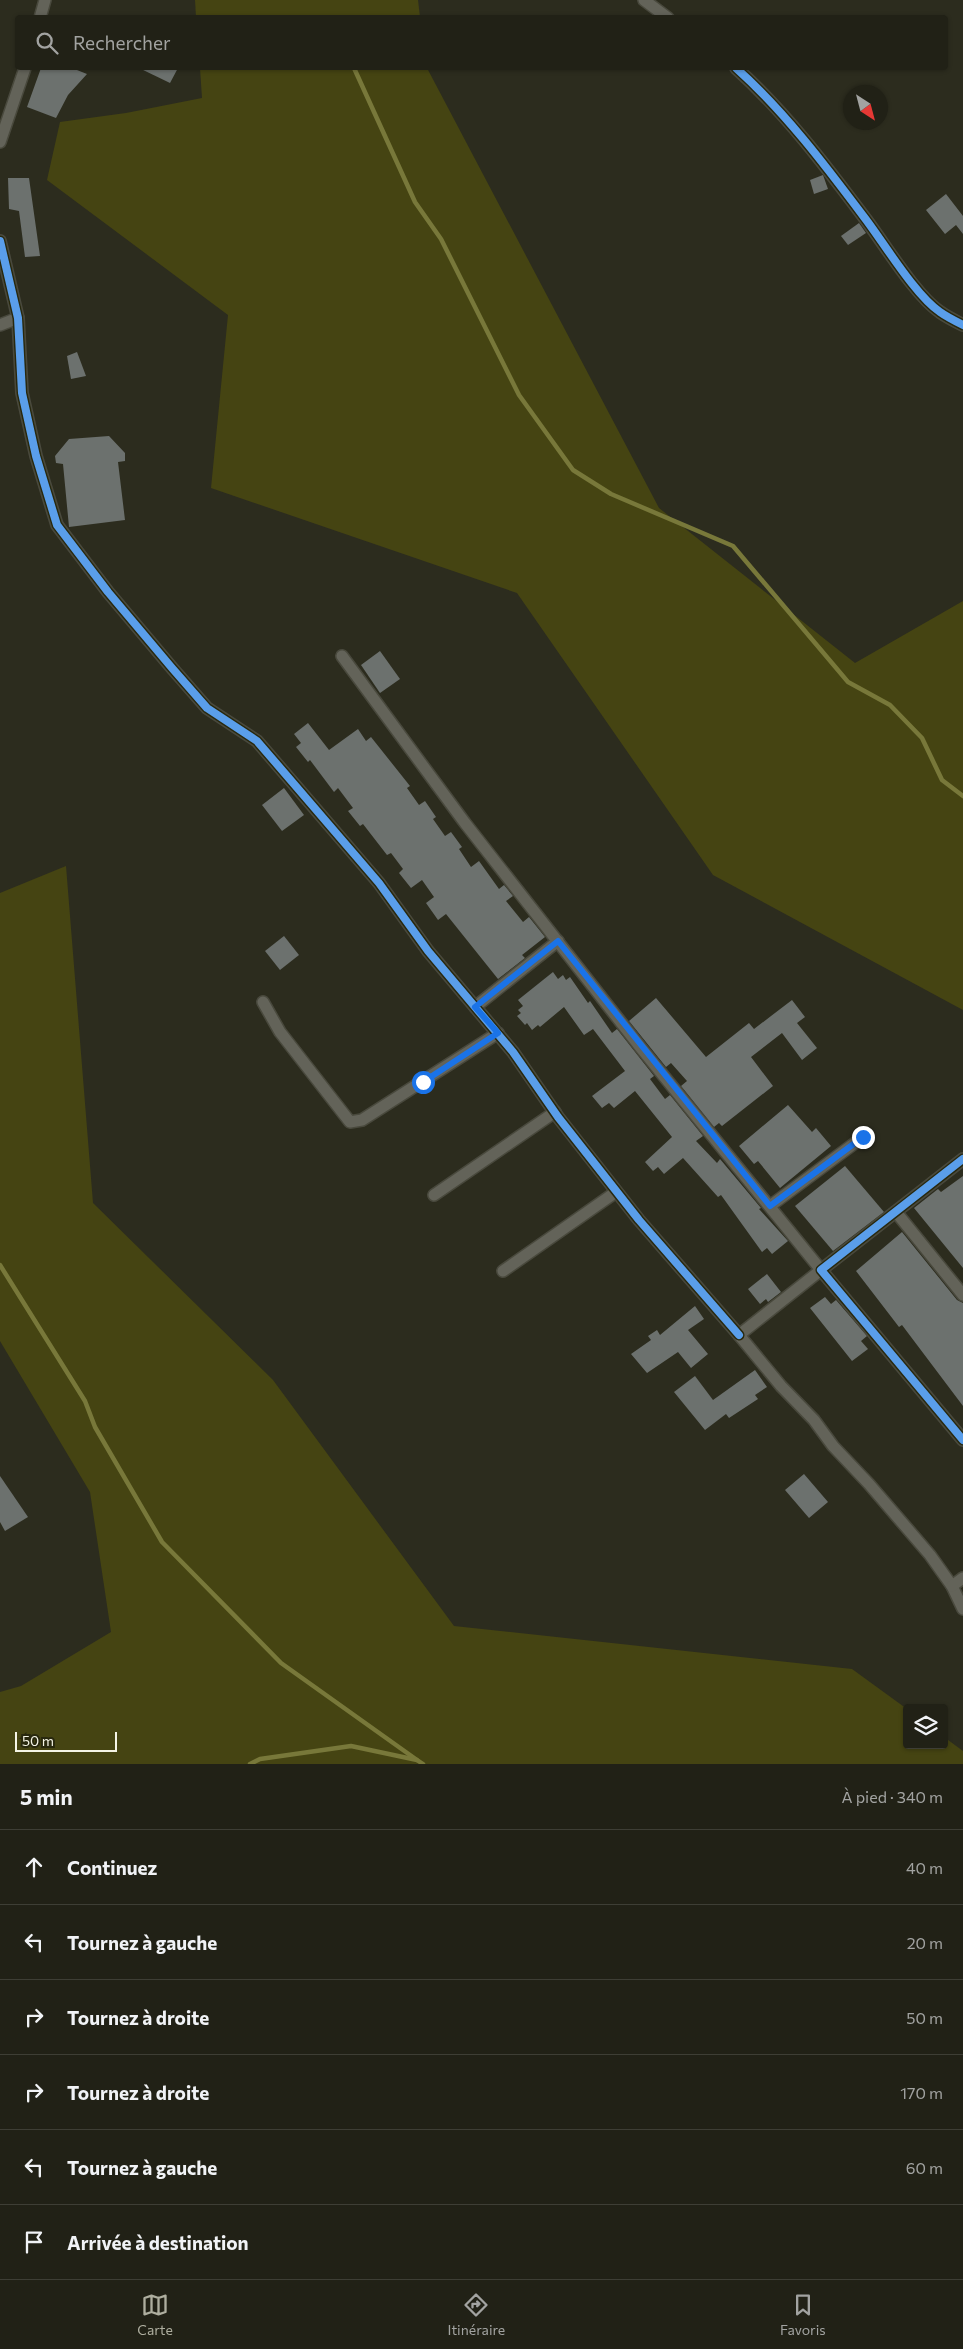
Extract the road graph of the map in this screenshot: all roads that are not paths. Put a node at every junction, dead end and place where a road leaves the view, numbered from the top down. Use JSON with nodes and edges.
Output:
{"nodes":[{"id":1,"x":45,"y":0,"type":"edge"},
{"id":2,"x":644,"y":0,"type":"edge"},
{"id":3,"x":41,"y":15,"type":"edge"},
{"id":4,"x":664,"y":15,"type":"edge"},
{"id":5,"x":23,"y":70,"type":"edge"},
{"id":6,"x":738,"y":70,"type":"edge"},
{"id":7,"x":0,"y":142,"type":"edge"},
{"id":8,"x":0,"y":241,"type":"edge"},
{"id":9,"x":18,"y":318,"type":"junction"},
{"id":10,"x":0,"y":324,"type":"edge"},
{"id":11,"x":963,"y":325,"type":"edge"},
{"id":12,"x":342,"y":656,"type":"dead end"},
{"id":13,"x":558,"y":941,"type":"junction"},
{"id":14,"x":263,"y":1002,"type":"dead end"},
{"id":15,"x":475,"y":1007,"type":"junction"},
{"id":16,"x":498,"y":1033,"type":"junction"},
{"id":17,"x":555,"y":1112,"type":"junction"},
{"id":18,"x":863,"y":1137,"type":"dead end"},
{"id":19,"x":963,"y":1159,"type":"edge"},
{"id":20,"x":616,"y":1192,"type":"junction"},
{"id":21,"x":434,"y":1195,"type":"dead end"},
{"id":22,"x":770,"y":1206,"type":"junction"},
{"id":23,"x":896,"y":1212,"type":"junction"},
{"id":24,"x":821,"y":1270,"type":"junction"},
{"id":25,"x":503,"y":1271,"type":"dead end"},
{"id":26,"x":963,"y":1295,"type":"edge"},
{"id":27,"x":739,"y":1335,"type":"junction"},
{"id":28,"x":963,"y":1440,"type":"edge"},
{"id":29,"x":963,"y":1578,"type":"edge"},
{"id":30,"x":952,"y":1586,"type":"junction"},
{"id":31,"x":963,"y":1610,"type":"edge"}],
"edges":[{"from":1,"to":3,"type":"street"},
{"from":2,"to":4,"type":"street"},
{"from":5,"to":7,"type":"street"},
{"from":6,"to":11,"type":"street"},
{"from":8,"to":9,"type":"street"},
{"from":9,"to":10,"type":"street"},
{"from":9,"to":15,"type":"street"},
{"from":12,"to":13,"type":"street"},
{"from":13,"to":15,"type":"street"},
{"from":13,"to":22,"type":"street"},
{"from":14,"to":16,"type":"street"},
{"from":15,"to":16,"type":"street"},
{"from":16,"to":17,"type":"street"},
{"from":17,"to":20,"type":"street"},
{"from":17,"to":21,"type":"street"},
{"from":18,"to":22,"type":"street"},
{"from":19,"to":23,"type":"street"},
{"from":20,"to":25,"type":"street"},
{"from":20,"to":27,"type":"street"},
{"from":22,"to":24,"type":"street"},
{"from":23,"to":24,"type":"street"},
{"from":23,"to":26,"type":"street"},
{"from":24,"to":27,"type":"street"},
{"from":24,"to":28,"type":"street"},
{"from":27,"to":30,"type":"street"},
{"from":29,"to":30,"type":"street"},
{"from":30,"to":31,"type":"street"}]}
